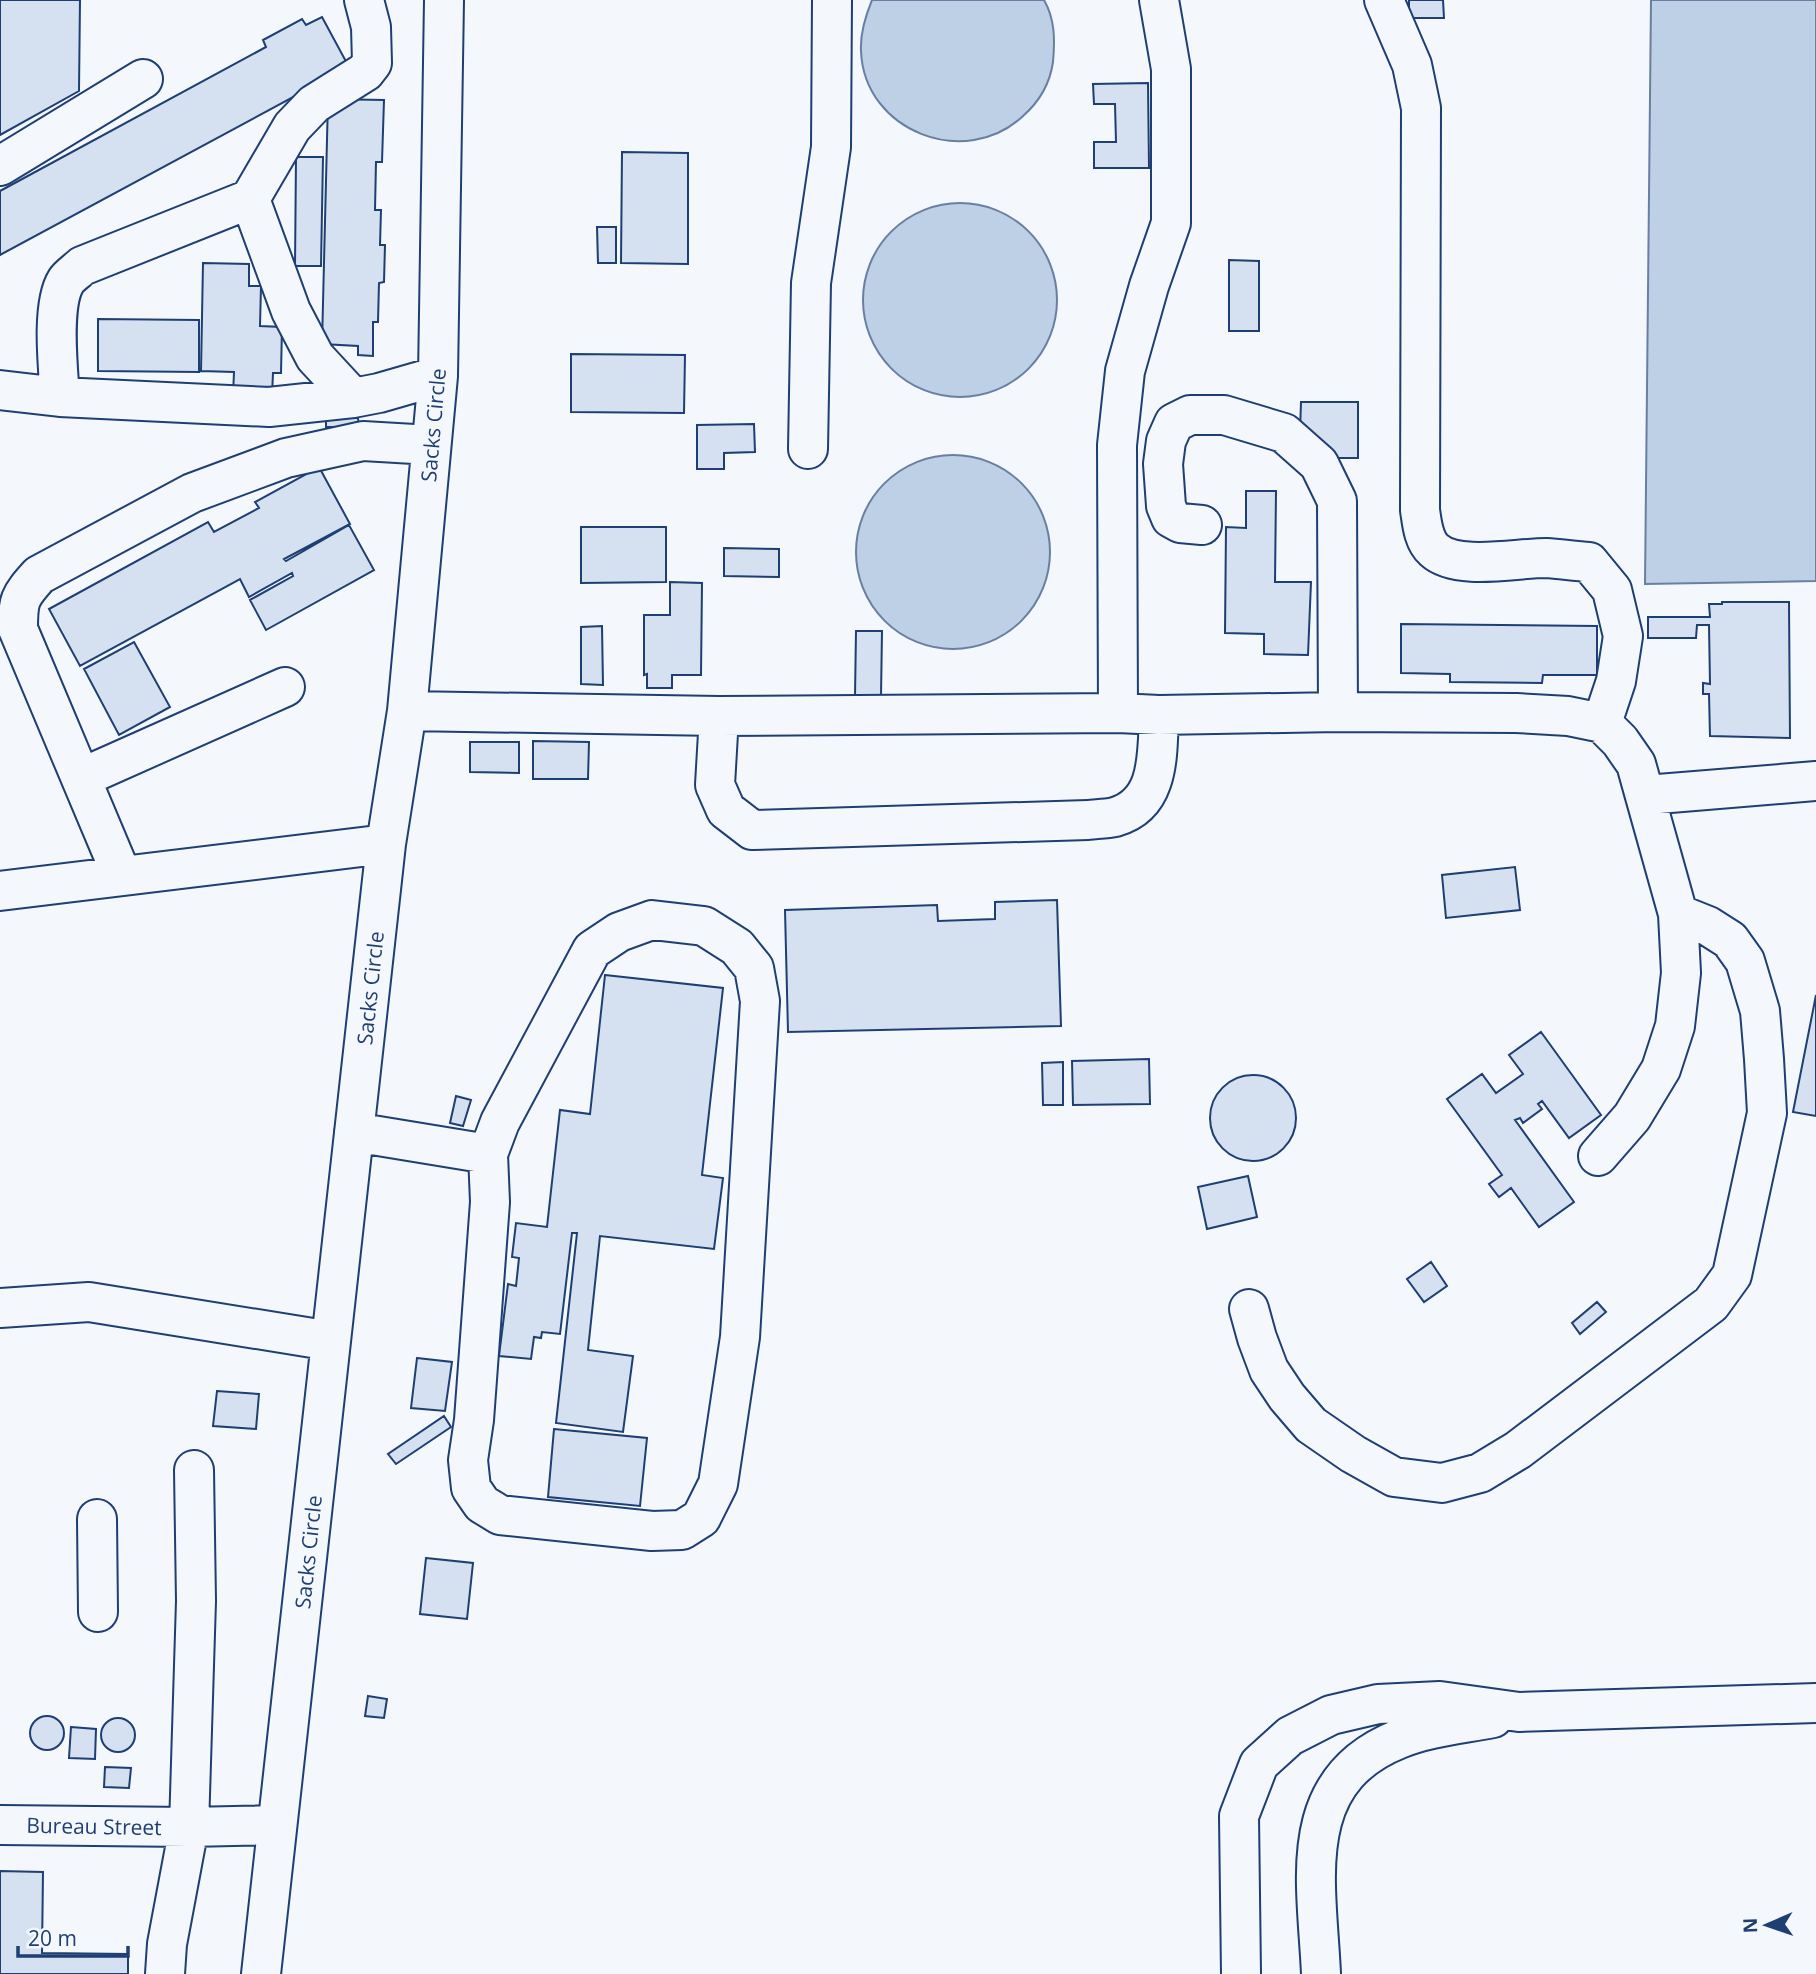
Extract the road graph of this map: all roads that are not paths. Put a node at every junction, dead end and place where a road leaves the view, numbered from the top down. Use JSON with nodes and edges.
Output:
{"nodes":[{"id":1,"x":364,"y":0,"type":"edge"},
{"id":2,"x":444,"y":0,"type":"edge"},
{"id":3,"x":832,"y":0,"type":"edge"},
{"id":4,"x":1159,"y":0,"type":"edge"},
{"id":5,"x":1384,"y":0,"type":"edge"},
{"id":6,"x":143,"y":79,"type":"dead end"},
{"id":7,"x":0,"y":166,"type":"edge"},
{"id":8,"x":250,"y":199,"type":"junction"},
{"id":9,"x":439,"y":376,"type":"junction"},
{"id":10,"x":0,"y":390,"type":"edge"},
{"id":11,"x":60,"y":397,"type":"junction"},
{"id":12,"x":354,"y":398,"type":"junction"},
{"id":13,"x":431,"y":445,"type":"junction"},
{"id":14,"x":808,"y":449,"type":"dead end"},
{"id":15,"x":1202,"y":525,"type":"dead end"},
{"id":16,"x":285,"y":687,"type":"dead end"},
{"id":17,"x":407,"y":711,"type":"junction"},
{"id":18,"x":1338,"y":712,"type":"junction"},
{"id":19,"x":1118,"y":713,"type":"junction"},
{"id":20,"x":1159,"y":715,"type":"junction"},
{"id":21,"x":719,"y":716,"type":"junction"},
{"id":22,"x":1602,"y":723,"type":"junction"},
{"id":23,"x":81,"y":778,"type":"junction"},
{"id":24,"x":1816,"y":781,"type":"edge"},
{"id":25,"x":1646,"y":795,"type":"junction"},
{"id":26,"x":386,"y":844,"type":"junction"},
{"id":27,"x":122,"y":876,"type":"junction"},
{"id":28,"x":0,"y":891,"type":"edge"},
{"id":29,"x":1678,"y":914,"type":"junction"},
{"id":30,"x":354,"y":1132,"type":"junction"},
{"id":31,"x":488,"y":1154,"type":"junction"},
{"id":32,"x":1598,"y":1156,"type":"dead end"},
{"id":33,"x":0,"y":1308,"type":"edge"},
{"id":34,"x":1250,"y":1309,"type":"dead end"},
{"id":35,"x":331,"y":1341,"type":"junction"},
{"id":36,"x":194,"y":1470,"type":"dead end"},
{"id":37,"x":97,"y":1520,"type":"dead end"},
{"id":38,"x":98,"y":1612,"type":"dead end"},
{"id":39,"x":1816,"y":1703,"type":"edge"},
{"id":40,"x":1519,"y":1712,"type":"junction"},
{"id":41,"x":0,"y":1825,"type":"edge"},
{"id":42,"x":277,"y":1825,"type":"junction"},
{"id":43,"x":188,"y":1827,"type":"junction"},
{"id":44,"x":165,"y":1974,"type":"edge"},
{"id":45,"x":261,"y":1974,"type":"edge"},
{"id":46,"x":1241,"y":1974,"type":"edge"},
{"id":47,"x":1321,"y":1974,"type":"edge"}],
"edges":[{"from":1,"to":8,"type":"lane"},
{"from":2,"to":9,"type":"lane","name":"Sacks Circle"},
{"from":3,"to":14,"type":"lane"},
{"from":4,"to":19,"type":"lane"},
{"from":5,"to":22,"type":"lane"},
{"from":6,"to":7,"type":"lane"},
{"from":8,"to":11,"type":"lane"},
{"from":8,"to":12,"type":"lane"},
{"from":9,"to":12,"type":"lane"},
{"from":9,"to":13,"type":"lane","name":"Sacks Circle"},
{"from":10,"to":11,"type":"lane"},
{"from":11,"to":12,"type":"lane"},
{"from":13,"to":17,"type":"lane","name":"Sacks Circle"},
{"from":13,"to":23,"type":"lane"},
{"from":15,"to":18,"type":"lane"},
{"from":16,"to":23,"type":"lane"},
{"from":17,"to":21,"type":"lane"},
{"from":17,"to":26,"type":"lane","name":"Sacks Circle"},
{"from":18,"to":20,"type":"lane"},
{"from":18,"to":22,"type":"lane"},
{"from":19,"to":20,"type":"lane"},
{"from":19,"to":21,"type":"lane"},
{"from":20,"to":21,"type":"lane"},
{"from":22,"to":25,"type":"lane"},
{"from":23,"to":27,"type":"lane"},
{"from":24,"to":25,"type":"lane"},
{"from":25,"to":29,"type":"lane"},
{"from":26,"to":27,"type":"lane"},
{"from":26,"to":30,"type":"lane","name":"Sacks Circle"},
{"from":27,"to":28,"type":"lane"},
{"from":29,"to":32,"type":"lane"},
{"from":29,"to":34,"type":"lane"},
{"from":30,"to":31,"type":"lane"},
{"from":30,"to":35,"type":"lane","name":"Sacks Circle"},
{"from":31,"to":31,"type":"lane"},
{"from":33,"to":35,"type":"lane"},
{"from":35,"to":42,"type":"lane","name":"Sacks Circle"},
{"from":36,"to":43,"type":"lane"},
{"from":37,"to":38,"type":"lane"},
{"from":39,"to":40,"type":"lane"},
{"from":40,"to":46,"type":"lane"},
{"from":40,"to":47,"type":"lane"},
{"from":41,"to":43,"type":"lane","name":"Bureau Street"},
{"from":42,"to":43,"type":"lane","name":"Bureau Street"},
{"from":42,"to":45,"type":"lane","name":"Sacks Circle"},
{"from":43,"to":44,"type":"lane"}]}
